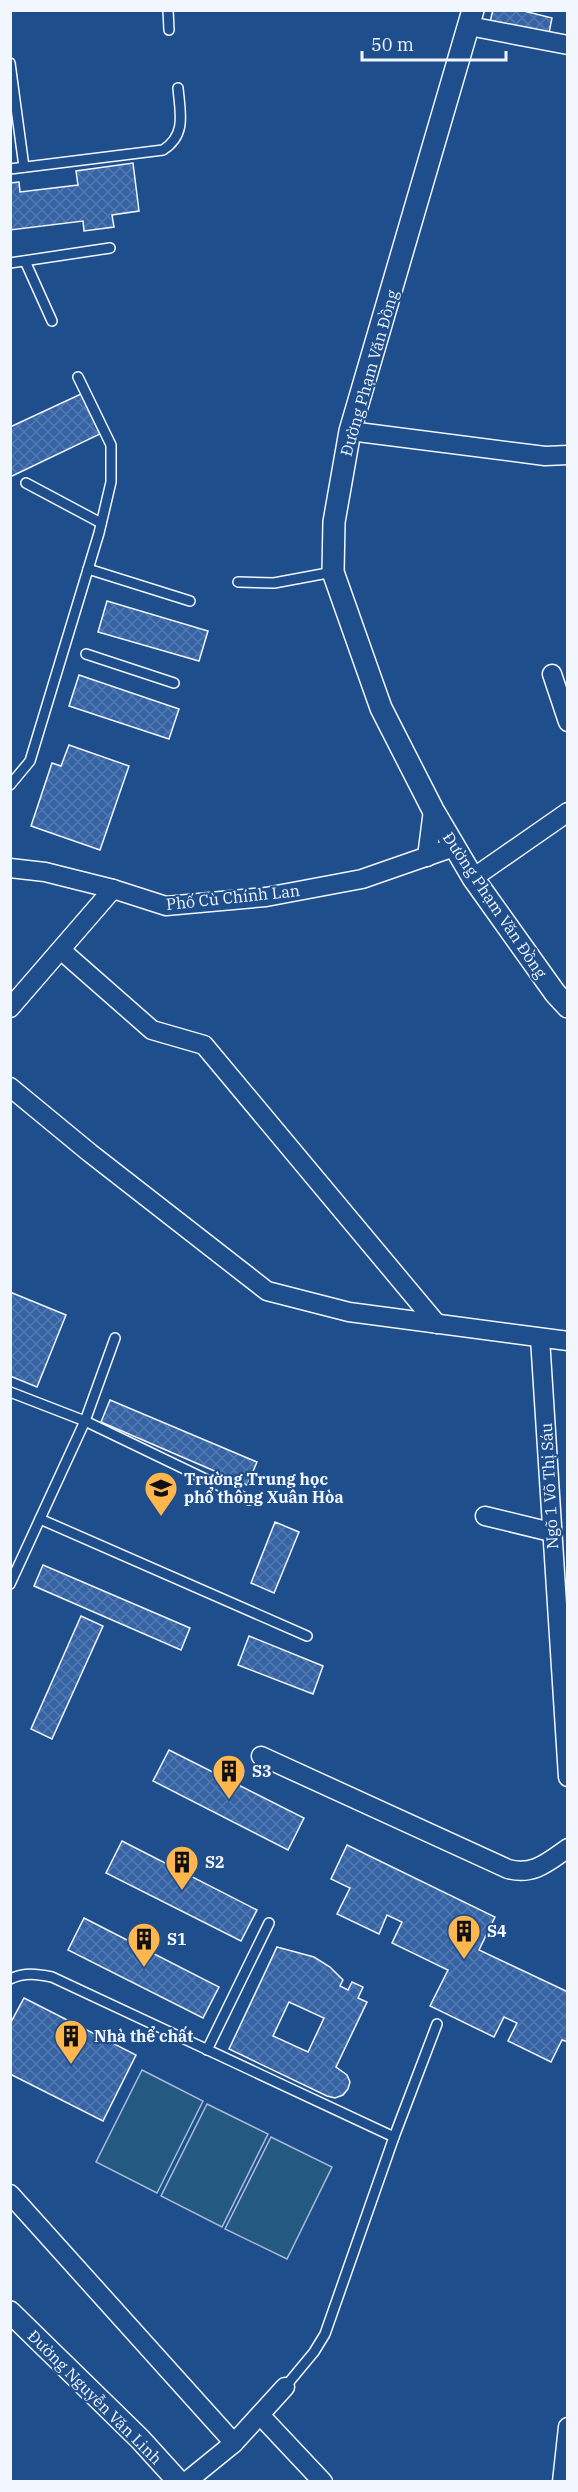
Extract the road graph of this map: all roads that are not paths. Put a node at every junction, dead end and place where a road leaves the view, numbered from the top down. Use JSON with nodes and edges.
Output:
{"nodes":[{"id":1,"x":168,"y":10,"type":"edge"},
{"id":2,"x":471,"y":18,"type":"edge"},
{"id":3,"x":169,"y":30,"type":"dead end"},
{"id":4,"x":567,"y":45,"type":"edge"},
{"id":5,"x":10,"y":63,"type":"edge"},
{"id":6,"x":178,"y":88,"type":"dead end"},
{"id":7,"x":24,"y":168,"type":"junction"},
{"id":8,"x":10,"y":169,"type":"edge"},
{"id":9,"x":110,"y":248,"type":"dead end"},
{"id":10,"x":25,"y":261,"type":"junction"},
{"id":11,"x":10,"y":263,"type":"edge"},
{"id":12,"x":51,"y":321,"type":"dead end"},
{"id":13,"x":78,"y":377,"type":"dead end"},
{"id":14,"x":350,"y":431,"type":"junction"},
{"id":15,"x":567,"y":455,"type":"edge"},
{"id":16,"x":26,"y":483,"type":"dead end"},
{"id":17,"x":101,"y":523,"type":"junction"},
{"id":18,"x":88,"y":570,"type":"junction"},
{"id":19,"x":333,"y":572,"type":"junction"},
{"id":20,"x":238,"y":582,"type":"dead end"},
{"id":21,"x":190,"y":601,"type":"dead end"},
{"id":22,"x":86,"y":654,"type":"dead end"},
{"id":23,"x":552,"y":674,"type":"dead end"},
{"id":24,"x":174,"y":683,"type":"dead end"},
{"id":25,"x":567,"y":722,"type":"edge"},
{"id":26,"x":10,"y":785,"type":"edge"},
{"id":27,"x":433,"y":810,"type":"junction"},
{"id":28,"x":567,"y":812,"type":"edge"},
{"id":29,"x":454,"y":847,"type":"junction"},
{"id":30,"x":427,"y":856,"type":"junction"},
{"id":31,"x":10,"y":868,"type":"edge"},
{"id":32,"x":473,"y":878,"type":"junction"},
{"id":33,"x":113,"y":889,"type":"junction"},
{"id":34,"x":62,"y":951,"type":"junction"},
{"id":35,"x":567,"y":1007,"type":"edge"},
{"id":36,"x":10,"y":1008,"type":"edge"},
{"id":37,"x":10,"y":1087,"type":"edge"},
{"id":38,"x":437,"y":1324,"type":"junction"},
{"id":39,"x":115,"y":1338,"type":"dead end"},
{"id":40,"x":540,"y":1338,"type":"junction"},
{"id":41,"x":567,"y":1341,"type":"edge"},
{"id":42,"x":10,"y":1392,"type":"edge"},
{"id":43,"x":85,"y":1421,"type":"junction"},
{"id":44,"x":249,"y":1500,"type":"dead end"},
{"id":45,"x":485,"y":1516,"type":"dead end"},
{"id":46,"x":40,"y":1519,"type":"junction"},
{"id":47,"x":551,"y":1532,"type":"junction"},
{"id":48,"x":10,"y":1584,"type":"edge"},
{"id":49,"x":307,"y":1636,"type":"dead end"},
{"id":50,"x":261,"y":1756,"type":"dead end"},
{"id":51,"x":567,"y":1777,"type":"edge"},
{"id":52,"x":567,"y":1848,"type":"edge"},
{"id":53,"x":269,"y":1923,"type":"dead end"},
{"id":54,"x":10,"y":1979,"type":"edge"},
{"id":55,"x":437,"y":2024,"type":"dead end"},
{"id":56,"x":207,"y":2050,"type":"junction"},
{"id":57,"x":394,"y":2137,"type":"junction"},
{"id":58,"x":10,"y":2194,"type":"edge"},
{"id":59,"x":10,"y":2312,"type":"edge"},
{"id":60,"x":285,"y":2387,"type":"joint"},
{"id":61,"x":260,"y":2415,"type":"junction"},
{"id":62,"x":567,"y":2427,"type":"edge"},
{"id":63,"x":234,"y":2443,"type":"junction"},
{"id":64,"x":179,"y":2481,"type":"edge"},
{"id":65,"x":186,"y":2481,"type":"edge"},
{"id":66,"x":323,"y":2481,"type":"edge"},
{"id":67,"x":562,"y":2481,"type":"edge"}],
"edges":[{"from":1,"to":3,"type":"lane"},
{"from":2,"to":4,"type":"street"},
{"from":2,"to":14,"type":"street","name":"Đường Phạm Văn Đồng"},
{"from":5,"to":7,"type":"lane"},
{"from":6,"to":7,"type":"lane"},
{"from":7,"to":8,"type":"lane"},
{"from":9,"to":10,"type":"lane"},
{"from":10,"to":11,"type":"lane"},
{"from":10,"to":12,"type":"lane"},
{"from":13,"to":17,"type":"lane"},
{"from":14,"to":15,"type":"street"},
{"from":14,"to":19,"type":"street","name":"Đường Phạm Văn Đồng"},
{"from":16,"to":17,"type":"lane"},
{"from":17,"to":18,"type":"lane"},
{"from":18,"to":21,"type":"lane"},
{"from":18,"to":26,"type":"lane"},
{"from":19,"to":20,"type":"lane"},
{"from":19,"to":27,"type":"street","name":"Đường Phạm Văn Đồng"},
{"from":22,"to":24,"type":"lane"},
{"from":23,"to":25,"type":"street"},
{"from":27,"to":29,"type":"street","name":"Đường Phạm Văn Đồng"},
{"from":27,"to":30,"type":"street"},
{"from":28,"to":32,"type":"street"},
{"from":29,"to":30,"type":"street","name":"Phố Cù Chính Lan"},
{"from":29,"to":32,"type":"street","name":"Đường Phạm Văn Đồng"},
{"from":30,"to":33,"type":"street","name":"Phố Cù Chính Lan"},
{"from":31,"to":33,"type":"street","name":"Phố Cù Chính Lan"},
{"from":32,"to":35,"type":"street","name":"Đường Phạm Văn Đồng"},
{"from":33,"to":34,"type":"street"},
{"from":34,"to":36,"type":"street"},
{"from":34,"to":38,"type":"street"},
{"from":37,"to":38,"type":"street"},
{"from":38,"to":40,"type":"street"},
{"from":39,"to":43,"type":"lane"},
{"from":40,"to":41,"type":"street"},
{"from":40,"to":47,"type":"street","name":"Ngõ 1 Võ Thị Sáu"},
{"from":42,"to":43,"type":"lane"},
{"from":43,"to":44,"type":"lane"},
{"from":43,"to":46,"type":"lane"},
{"from":45,"to":47,"type":"street"},
{"from":46,"to":48,"type":"lane"},
{"from":46,"to":49,"type":"lane"},
{"from":47,"to":51,"type":"street","name":"Ngõ 1 Võ Thị Sáu"},
{"from":50,"to":52,"type":"street"},
{"from":53,"to":56,"type":"lane"},
{"from":54,"to":56,"type":"lane"},
{"from":55,"to":57,"type":"lane"},
{"from":56,"to":57,"type":"lane"},
{"from":57,"to":60,"type":"lane"},
{"from":58,"to":63,"type":"street"},
{"from":59,"to":64,"type":"street","name":"Đường Nguyễn Văn Linh"},
{"from":60,"to":61,"type":"street"},
{"from":61,"to":63,"type":"street"},
{"from":61,"to":66,"type":"street"},
{"from":62,"to":67,"type":"street"},
{"from":63,"to":65,"type":"street"}]}
